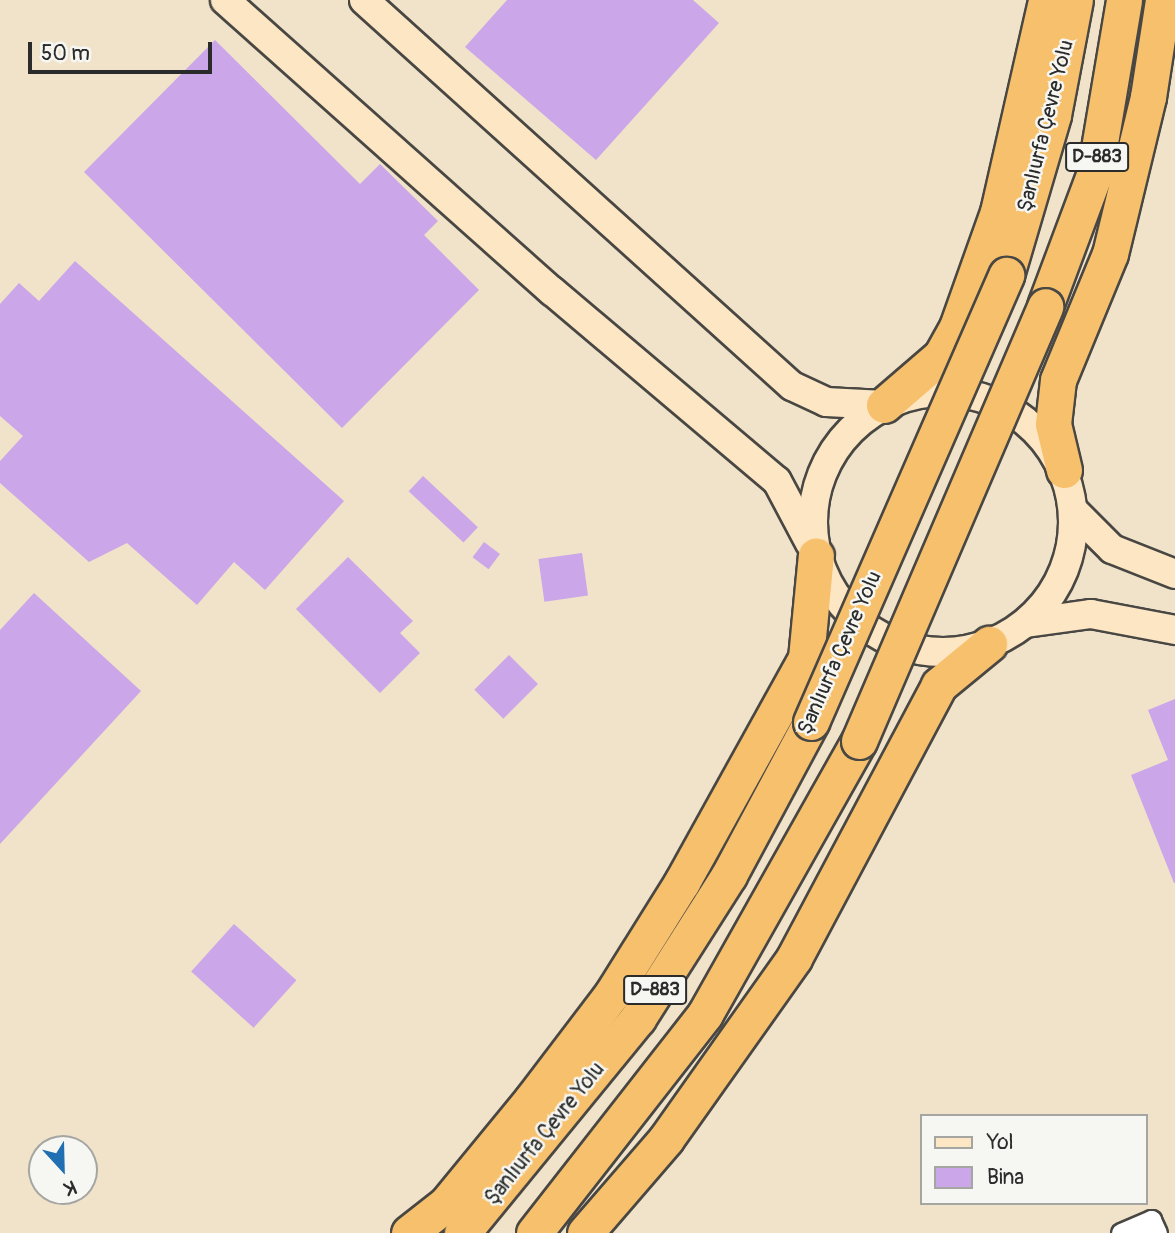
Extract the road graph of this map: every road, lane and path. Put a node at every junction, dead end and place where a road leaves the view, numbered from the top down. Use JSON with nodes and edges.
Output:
{"nodes":[{"id":1,"x":225,"y":0,"type":"edge"},
{"id":2,"x":364,"y":0,"type":"edge"},
{"id":3,"x":1046,"y":0,"type":"edge"},
{"id":4,"x":1075,"y":0,"type":"edge"},
{"id":5,"x":1124,"y":0,"type":"edge"},
{"id":6,"x":1163,"y":0,"type":"edge"},
{"id":7,"x":884,"y":405,"type":"junction"},
{"id":8,"x":1064,"y":470,"type":"junction"},
{"id":9,"x":1074,"y":511,"type":"junction"},
{"id":10,"x":816,"y":555,"type":"junction"},
{"id":11,"x":1175,"y":574,"type":"edge"},
{"id":12,"x":1026,"y":623,"type":"junction"},
{"id":13,"x":1175,"y":630,"type":"edge"},
{"id":14,"x":989,"y":644,"type":"junction"},
{"id":15,"x":409,"y":1233,"type":"edge"},
{"id":16,"x":461,"y":1233,"type":"edge"},
{"id":17,"x":534,"y":1233,"type":"edge"},
{"id":18,"x":585,"y":1233,"type":"edge"},
{"id":19,"x":1121,"y":1233,"type":"edge"},
{"id":20,"x":1157,"y":1233,"type":"edge"}],
"edges":[{"from":1,"to":10,"type":"street"},
{"from":2,"to":7,"type":"street"},
{"from":3,"to":7,"type":"highway"},
{"from":4,"to":16,"type":"highway","name":"Şanlıurfa Çevre Yolu","number":"D-883","bridge":true},
{"from":5,"to":17,"type":"highway","number":"D-883","bridge":true},
{"from":6,"to":8,"type":"highway"},
{"from":7,"to":8,"type":"street"},
{"from":7,"to":10,"type":"street"},
{"from":8,"to":9,"type":"street"},
{"from":9,"to":11,"type":"street"},
{"from":9,"to":12,"type":"street"},
{"from":10,"to":14,"type":"street"},
{"from":10,"to":15,"type":"highway"},
{"from":12,"to":13,"type":"street"},
{"from":12,"to":14,"type":"street"},
{"from":14,"to":18,"type":"highway"},
{"from":19,"to":20,"type":"street"}]}
